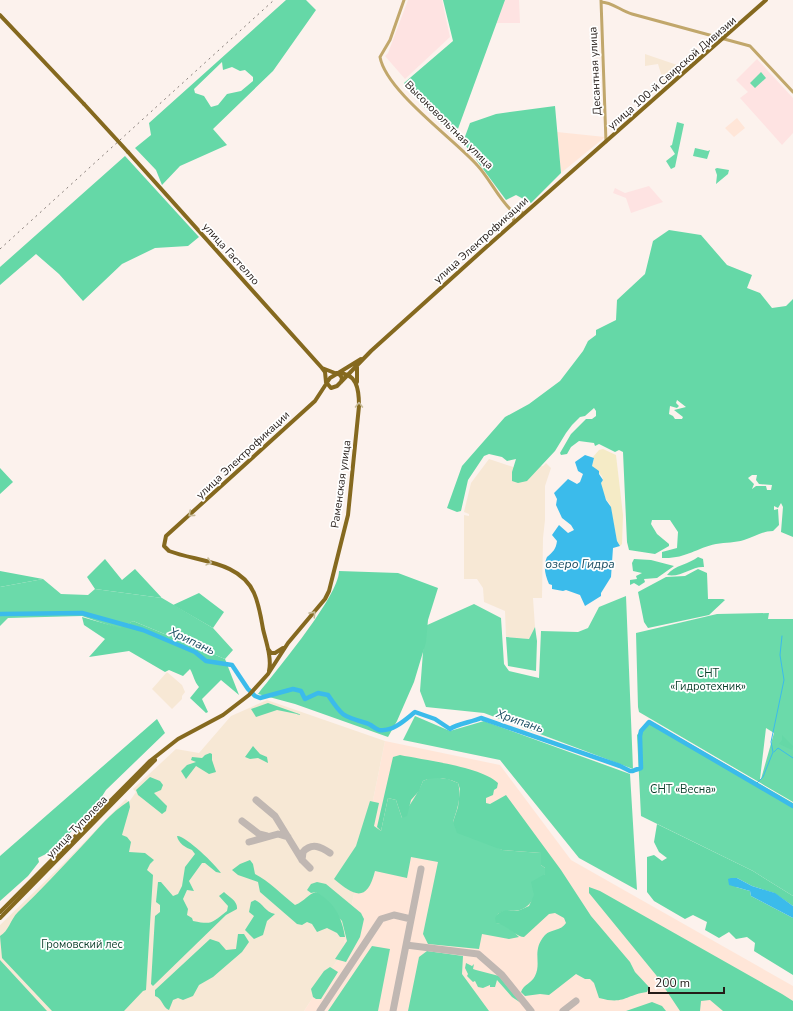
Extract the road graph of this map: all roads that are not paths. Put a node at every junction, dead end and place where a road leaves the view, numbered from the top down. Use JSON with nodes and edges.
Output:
{"nodes":[{"id":1,"x":404,"y":0,"type":"edge"},
{"id":2,"x":766,"y":0,"type":"edge"},
{"id":3,"x":601,"y":1,"type":"edge"},
{"id":4,"x":0,"y":16,"type":"edge"},
{"id":5,"x":725,"y":38,"type":"junction"},
{"id":6,"x":793,"y":92,"type":"edge"},
{"id":7,"x":606,"y":142,"type":"junction"},
{"id":8,"x":512,"y":211,"type":"junction"},
{"id":9,"x":524,"y":213,"type":"junction"},
{"id":10,"x":514,"y":222,"type":"junction"},
{"id":11,"x":369,"y":353,"type":"junction"},
{"id":12,"x":357,"y":367,"type":"junction"},
{"id":13,"x":322,"y":368,"type":"junction"},
{"id":14,"x":336,"y":373,"type":"junction"},
{"id":15,"x":348,"y":375,"type":"junction"},
{"id":16,"x":326,"y":382,"type":"junction"},
{"id":17,"x":340,"y":383,"type":"junction"},
{"id":18,"x":358,"y":388,"type":"junction"},
{"id":19,"x":288,"y":643,"type":"junction"},
{"id":20,"x":267,"y":648,"type":"junction"},
{"id":21,"x":270,"y":661,"type":"junction"},
{"id":22,"x":276,"y":663,"type":"junction"},
{"id":23,"x":268,"y":674,"type":"junction"},
{"id":24,"x":261,"y":682,"type":"joint"},
{"id":25,"x":166,"y":748,"type":"junction"},
{"id":26,"x":0,"y":912,"type":"edge"},
{"id":27,"x":0,"y":918,"type":"edge"}],
"edges":[{"from":1,"to":8,"type":"street","name":"Высоковольтная улица"},
{"from":2,"to":5,"type":"main road","name":"улица 100-й Свирской Дивизии"},
{"from":3,"to":5,"type":"street"},
{"from":3,"to":7,"type":"street","name":"Десантная улица"},
{"from":4,"to":13,"type":"main road","name":"улица Гастелло","bridge":true},
{"from":5,"to":6,"type":"street"},
{"from":5,"to":7,"type":"main road","name":"улица 100-й Свирской Дивизии"},
{"from":7,"to":9,"type":"main road","name":"улица Электрофикации"},
{"from":8,"to":9,"type":"street"},
{"from":8,"to":10,"type":"street","name":"Высоковольтная улица"},
{"from":9,"to":10,"type":"main road","name":"улица Электрофикации"},
{"from":10,"to":11,"type":"main road","name":"улица Электрофикации"},
{"from":11,"to":12,"type":"main road"},
{"from":11,"to":14,"type":"main road","name":"улица Электрофикации"},
{"from":12,"to":15,"type":"main road"},
{"from":12,"to":18,"type":"main road","name":"Раменская улица"},
{"from":13,"to":14,"type":"main road","name":"улица Гастелло"},
{"from":13,"to":16,"type":"main road","name":"улица Гастелло"},
{"from":14,"to":15,"type":"main road","name":"улица Гастелло"},
{"from":14,"to":16,"type":"main road","name":"улица Электрофикации"},
{"from":14,"to":17,"type":"main road"},
{"from":15,"to":17,"type":"main road"},
{"from":15,"to":18,"type":"main road"},
{"from":16,"to":17,"type":"main road"},
{"from":16,"to":20,"type":"main road","name":"улица Электрофикации","one_way":true},
{"from":19,"to":18,"type":"main road","name":"Раменская улица","one_way":true},
{"from":19,"to":20,"type":"main road"},
{"from":19,"to":22,"type":"main road","name":"Раменская улица"},
{"from":20,"to":21,"type":"main road"},
{"from":21,"to":22,"type":"main road"},
{"from":21,"to":23,"type":"main road"},
{"from":22,"to":23,"type":"main road","name":"Раменская улица"},
{"from":23,"to":24,"type":"main road","name":"Раменская улица"},
{"from":24,"to":25,"type":"main road","name":"улица Туполева"},
{"from":25,"to":26,"type":"main road","name":"улица Туполева"},
{"from":25,"to":27,"type":"main road","name":"улица Туполева"}]}
